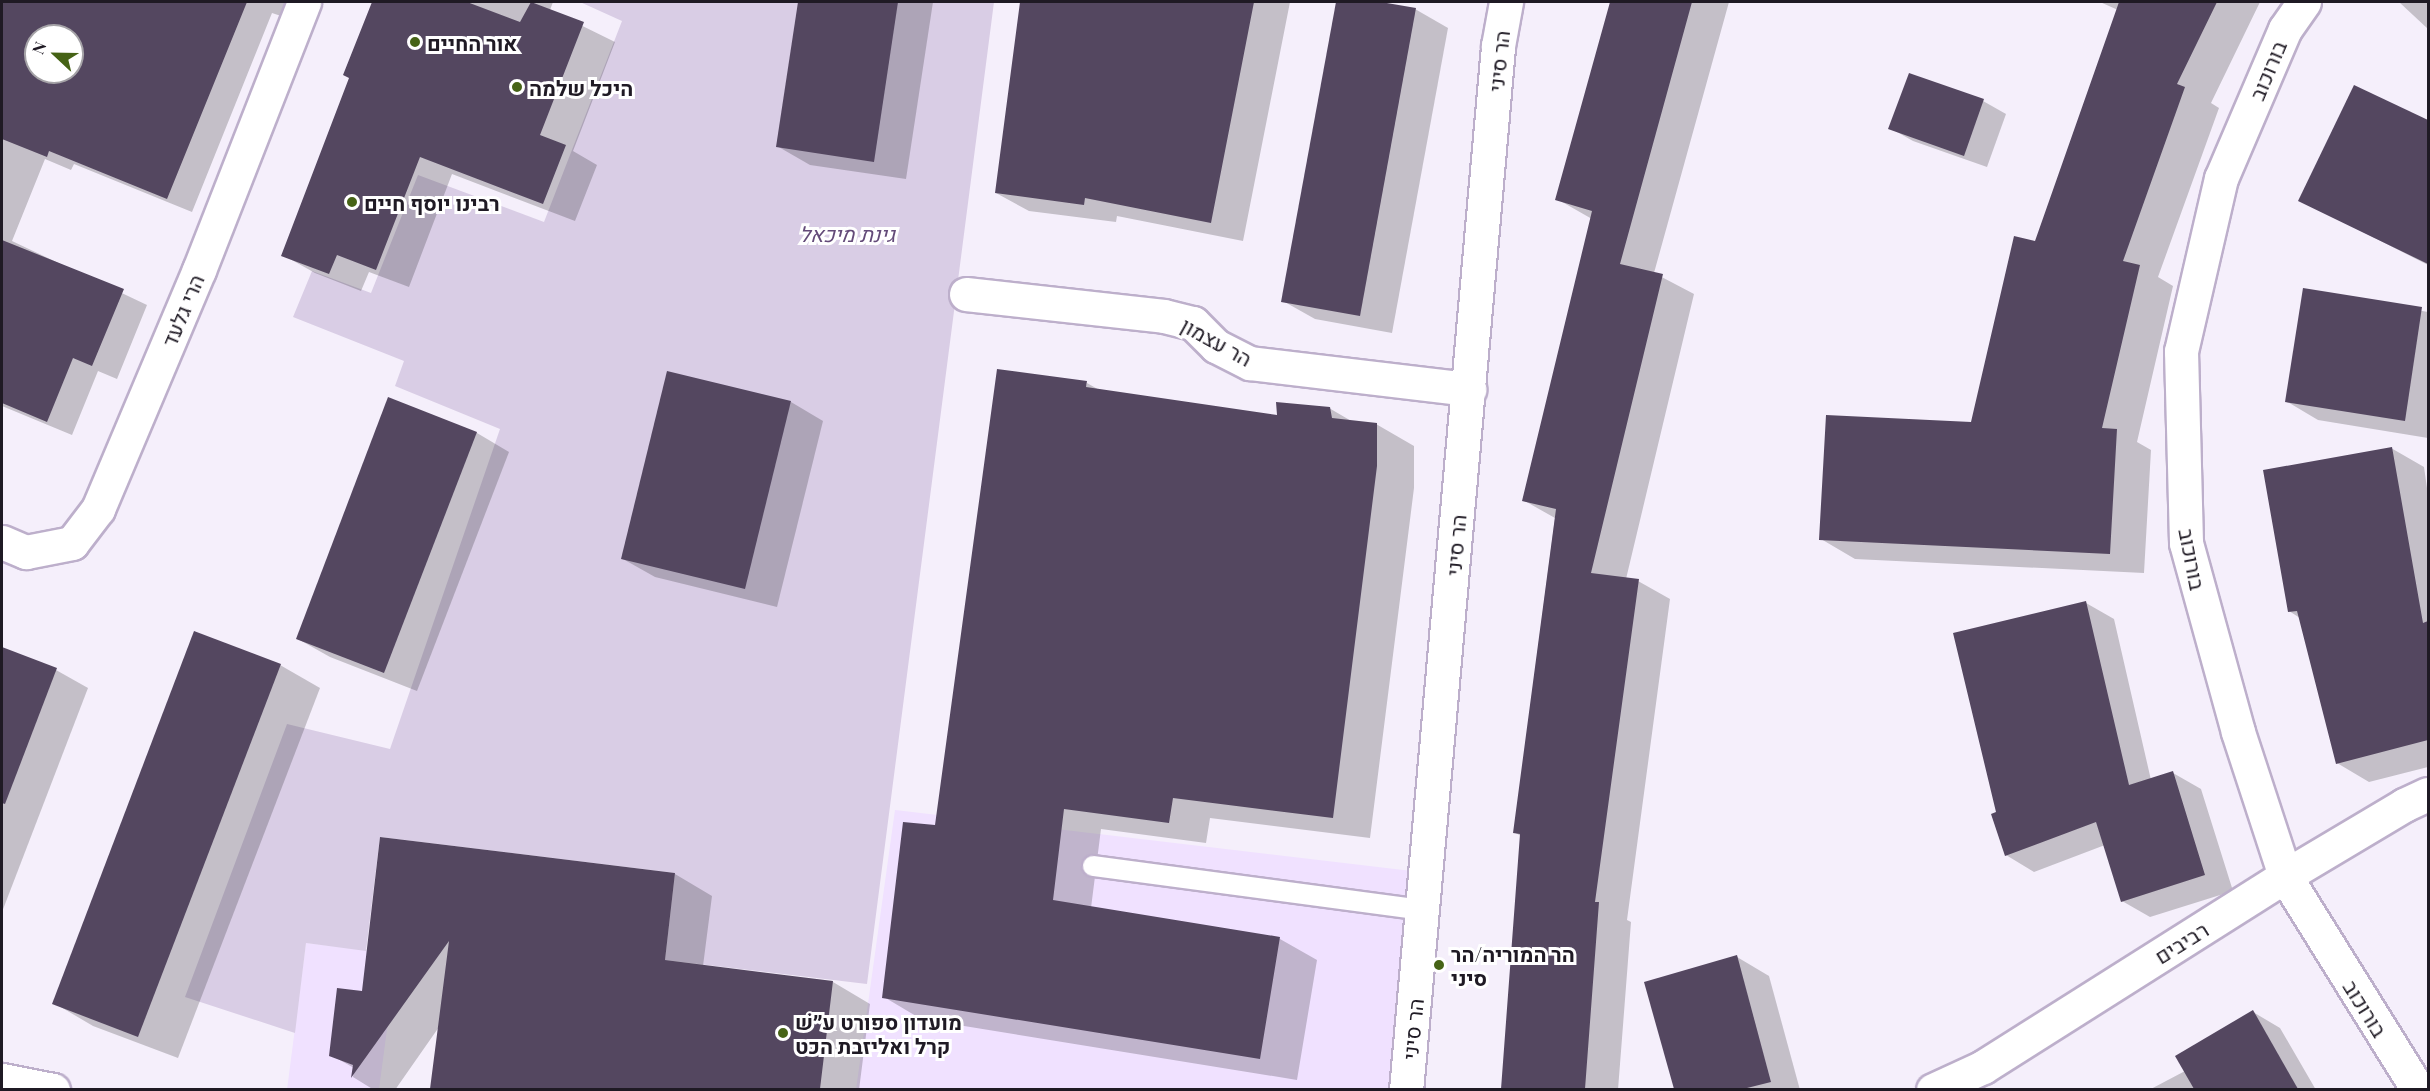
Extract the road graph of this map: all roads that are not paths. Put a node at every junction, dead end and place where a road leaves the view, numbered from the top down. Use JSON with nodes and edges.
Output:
{"nodes":[{"id":1,"x":304,"y":2,"type":"edge"},
{"id":2,"x":1506,"y":2,"type":"edge"},
{"id":3,"x":2304,"y":2,"type":"edge"},
{"id":4,"x":966,"y":294,"type":"dead end"},
{"id":5,"x":1469,"y":389,"type":"junction"},
{"id":6,"x":2,"y":542,"type":"edge"},
{"id":7,"x":2428,"y":794,"type":"edge"},
{"id":8,"x":1093,"y":866,"type":"dead end"},
{"id":9,"x":2285,"y":876,"type":"junction"},
{"id":10,"x":1423,"y":910,"type":"junction"},
{"id":11,"x":2,"y":1080,"type":"edge"},
{"id":12,"x":53,"y":1089,"type":"edge"},
{"id":13,"x":1406,"y":1089,"type":"edge"},
{"id":14,"x":1933,"y":1089,"type":"edge"},
{"id":15,"x":2418,"y":1089,"type":"edge"}],
"edges":[{"from":1,"to":6,"type":"street","name":"הרי גלעד"},
{"from":2,"to":5,"type":"street","name":"הר סיני"},
{"from":3,"to":9,"type":"street","name":"בורוכוב"},
{"from":4,"to":5,"type":"street","name":"הר עצמון"},
{"from":5,"to":10,"type":"street","name":"הר סיני"},
{"from":7,"to":9,"type":"street","name":"רביבים"},
{"from":8,"to":10,"type":"lane"},
{"from":9,"to":14,"type":"street","name":"רביבים"},
{"from":9,"to":15,"type":"street","name":"בורוכוב"},
{"from":10,"to":13,"type":"street","name":"הר סיני"},
{"from":11,"to":12,"type":"street"}]}
